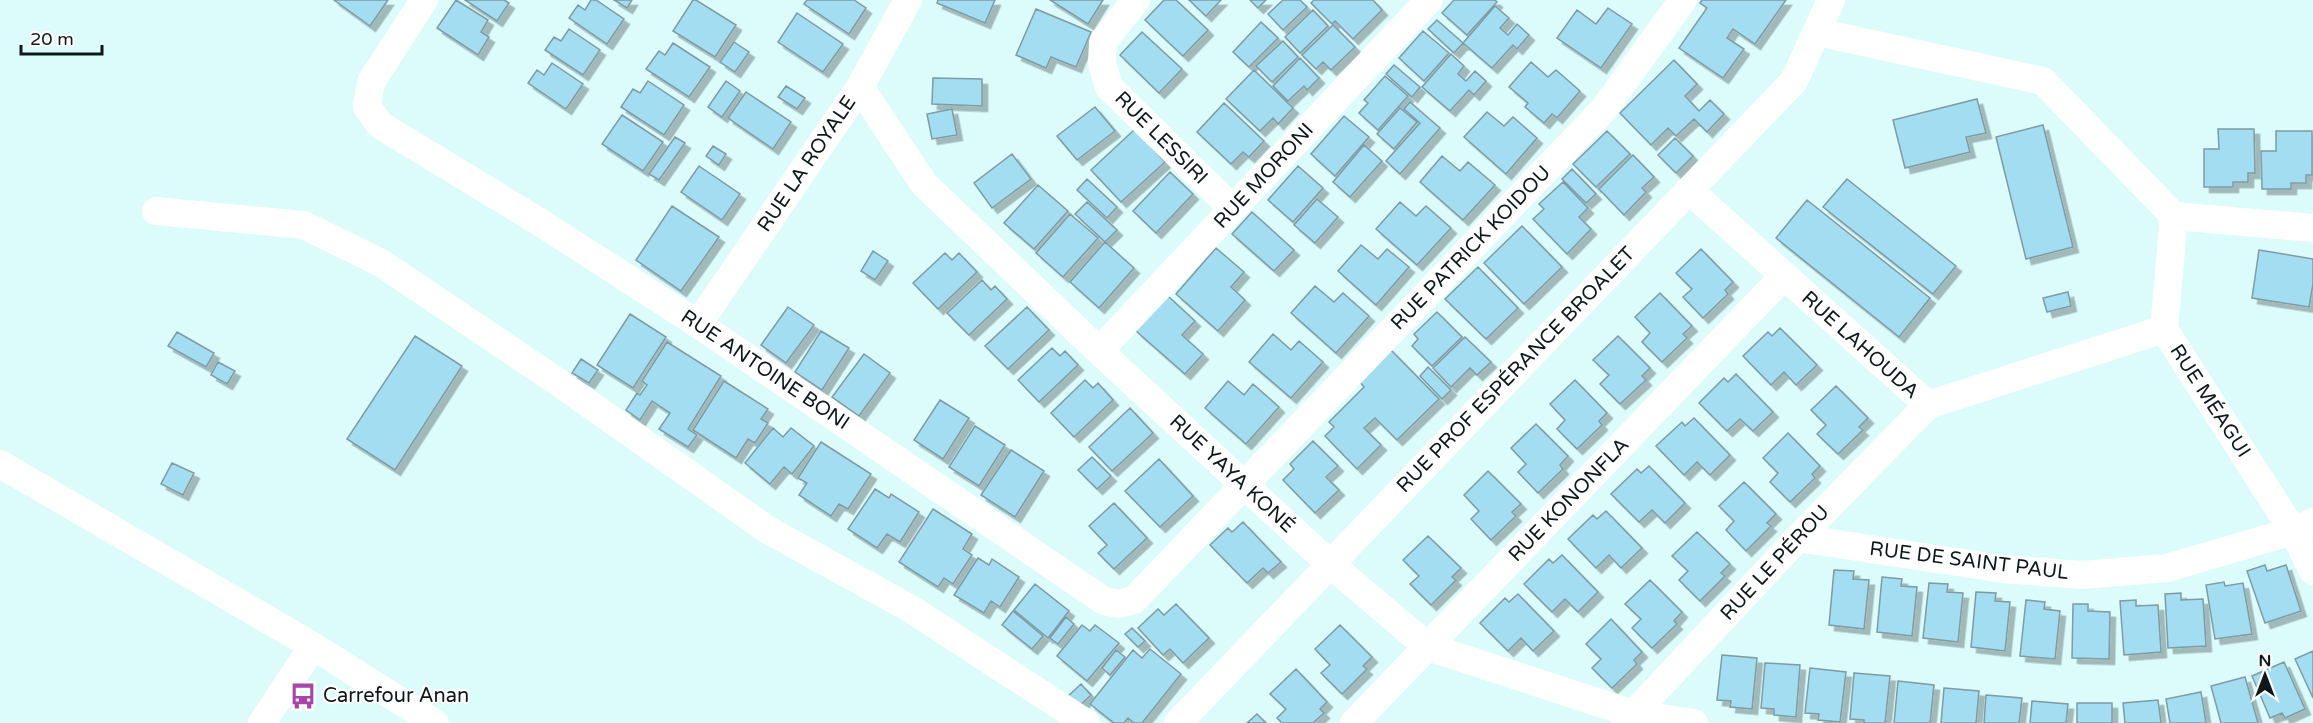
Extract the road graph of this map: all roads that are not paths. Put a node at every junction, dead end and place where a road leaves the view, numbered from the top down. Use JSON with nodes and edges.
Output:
{"nodes":[{"id":1,"x":424,"y":0,"type":"edge"},
{"id":2,"x":908,"y":0,"type":"edge"},
{"id":3,"x":1136,"y":0,"type":"edge"},
{"id":4,"x":1428,"y":0,"type":"edge"},
{"id":5,"x":1683,"y":0,"type":"edge"},
{"id":6,"x":1832,"y":0,"type":"edge"},
{"id":7,"x":1816,"y":32,"type":"junction"},
{"id":8,"x":860,"y":87,"type":"junction"},
{"id":9,"x":1689,"y":190,"type":"junction"},
{"id":10,"x":1232,"y":208,"type":"junction"},
{"id":11,"x":156,"y":211,"type":"dead end"},
{"id":12,"x":2174,"y":216,"type":"junction"},
{"id":13,"x":2313,"y":228,"type":"edge"},
{"id":14,"x":1784,"y":276,"type":"junction"},
{"id":15,"x":698,"y":324,"type":"junction"},
{"id":16,"x":2164,"y":329,"type":"junction"},
{"id":17,"x":1099,"y":351,"type":"junction"},
{"id":18,"x":1928,"y":405,"type":"junction"},
{"id":19,"x":0,"y":464,"type":"edge"},
{"id":20,"x":1245,"y":484,"type":"junction"},
{"id":21,"x":2303,"y":526,"type":"edge"},
{"id":22,"x":1798,"y":538,"type":"junction"},
{"id":23,"x":1330,"y":564,"type":"junction"},
{"id":24,"x":2313,"y":571,"type":"edge"},
{"id":25,"x":313,"y":646,"type":"junction"},
{"id":26,"x":1428,"y":647,"type":"junction"},
{"id":27,"x":1630,"y":718,"type":"edge"},
{"id":28,"x":262,"y":723,"type":"edge"},
{"id":29,"x":435,"y":723,"type":"edge"},
{"id":30,"x":1086,"y":723,"type":"edge"},
{"id":31,"x":1178,"y":723,"type":"edge"},
{"id":32,"x":1354,"y":723,"type":"edge"},
{"id":33,"x":1694,"y":723,"type":"edge"}],
"edges":[{"from":1,"to":15,"type":"street","name":"RUE ANTOINE BONI"},
{"from":2,"to":8,"type":"street","name":"RUE LA ROYALE"},
{"from":3,"to":10,"type":"street","name":"RUE LESSIRI"},
{"from":4,"to":10,"type":"street","name":"RUE MORONI"},
{"from":5,"to":20,"type":"street","name":"RUE PATRICK KOIDOU"},
{"from":6,"to":7,"type":"street","name":"RUE PROF ESPÉRANCE BROALET"},
{"from":7,"to":9,"type":"street","name":"RUE PROF ESPÉRANCE BROALET"},
{"from":7,"to":12,"type":"street"},
{"from":8,"to":15,"type":"street","name":"RUE LA ROYALE"},
{"from":8,"to":17,"type":"street","name":"RUE YAYA KONÉ"},
{"from":9,"to":14,"type":"street","name":"RUE LAHOUDA"},
{"from":9,"to":23,"type":"street","name":"RUE PROF ESPÉRANCE BROALET"},
{"from":10,"to":17,"type":"street","name":"RUE MORONI"},
{"from":11,"to":30,"type":"street"},
{"from":12,"to":13,"type":"street"},
{"from":12,"to":16,"type":"street","name":"RUE MÉAGUI"},
{"from":14,"to":18,"type":"street","name":"RUE LAHOUDA"},
{"from":14,"to":26,"type":"street","name":"RUE KONONFLA"},
{"from":15,"to":20,"type":"street","name":"RUE ANTOINE BONI"},
{"from":16,"to":18,"type":"street","name":"RUE LAHOUDA"},
{"from":16,"to":21,"type":"street","name":"RUE MÉAGUI"},
{"from":17,"to":20,"type":"street","name":"RUE YAYA KONÉ"},
{"from":18,"to":22,"type":"street","name":"RUE LE PÉROU"},
{"from":19,"to":25,"type":"street"},
{"from":20,"to":23,"type":"street","name":"RUE YAYA KONÉ"},
{"from":21,"to":22,"type":"street","name":"RUE DE SAINT PAUL"},
{"from":21,"to":24,"type":"street","name":"RUE MÉAGUI"},
{"from":22,"to":27,"type":"street","name":"RUE LE PÉROU"},
{"from":23,"to":26,"type":"street","name":"RUE YAYA KONÉ"},
{"from":23,"to":31,"type":"street","name":"RUE PROF ESPÉRANCE BROALET"},
{"from":25,"to":28,"type":"street"},
{"from":25,"to":29,"type":"street"},
{"from":26,"to":27,"type":"street","name":"RUE YAYA KONÉ"},
{"from":26,"to":32,"type":"street","name":"RUE KONONFLA"},
{"from":27,"to":33,"type":"street","name":"RUE YAYA KONÉ"}]}
